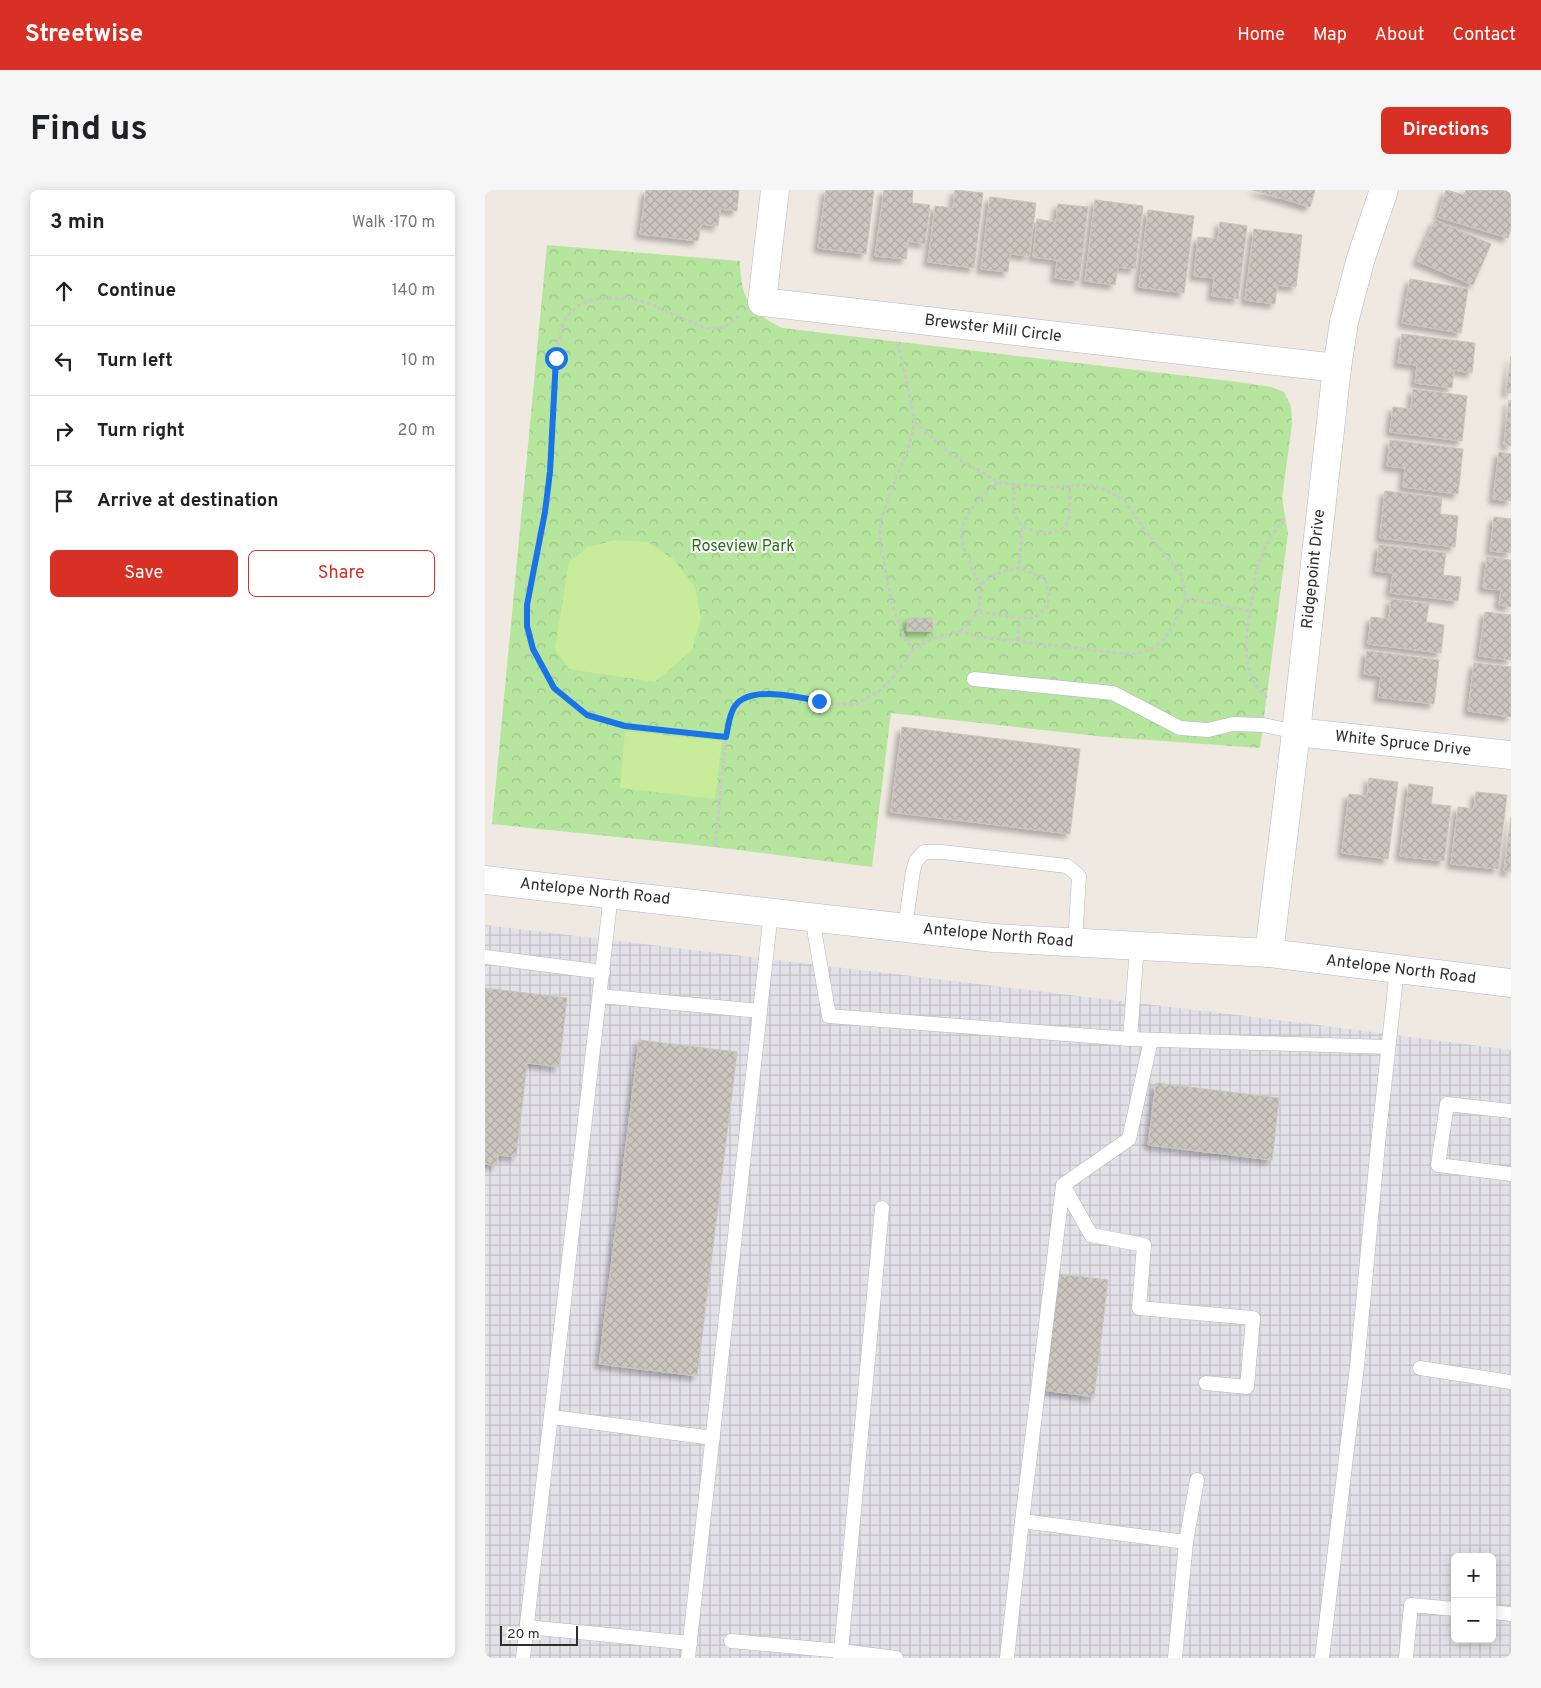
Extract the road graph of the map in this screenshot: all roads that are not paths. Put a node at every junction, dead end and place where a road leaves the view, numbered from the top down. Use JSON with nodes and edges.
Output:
{"nodes":[{"id":1,"x":775,"y":190,"type":"edge"},
{"id":2,"x":1385,"y":190,"type":"edge"},
{"id":3,"x":1337,"y":368,"type":"junction"},
{"id":4,"x":974,"y":679,"type":"dead end"},
{"id":5,"x":1296,"y":732,"type":"junction"},
{"id":6,"x":1511,"y":755,"type":"edge"},
{"id":7,"x":485,"y":880,"type":"edge"},
{"id":8,"x":611,"y":894,"type":"junction"},
{"id":9,"x":771,"y":912,"type":"junction"},
{"id":10,"x":811,"y":917,"type":"junction"},
{"id":11,"x":905,"y":928,"type":"junction"},
{"id":12,"x":1075,"y":943,"type":"junction"},
{"id":13,"x":1137,"y":946,"type":"junction"},
{"id":14,"x":1269,"y":953,"type":"junction"},
{"id":15,"x":485,"y":957,"type":"edge"},
{"id":16,"x":1397,"y":969,"type":"junction"},
{"id":17,"x":603,"y":972,"type":"junction"},
{"id":18,"x":1511,"y":983,"type":"edge"},
{"id":19,"x":600,"y":996,"type":"junction"},
{"id":20,"x":760,"y":1011,"type":"junction"},
{"id":21,"x":1130,"y":1039,"type":"junction"},
{"id":22,"x":1151,"y":1040,"type":"junction"},
{"id":23,"x":1387,"y":1048,"type":"junction"},
{"id":24,"x":1511,"y":1111,"type":"edge"},
{"id":25,"x":1511,"y":1174,"type":"edge"},
{"id":26,"x":1063,"y":1185,"type":"junction"},
{"id":27,"x":882,"y":1208,"type":"dead end"},
{"id":28,"x":1420,"y":1368,"type":"dead end"},
{"id":29,"x":1511,"y":1382,"type":"edge"},
{"id":30,"x":1206,"y":1383,"type":"dead end"},
{"id":31,"x":551,"y":1417,"type":"junction"},
{"id":32,"x":713,"y":1438,"type":"junction"},
{"id":33,"x":1197,"y":1480,"type":"dead end"},
{"id":34,"x":1022,"y":1521,"type":"junction"},
{"id":35,"x":1186,"y":1542,"type":"junction"},
{"id":36,"x":1451,"y":1609,"type":"edge"},
{"id":37,"x":1496,"y":1612,"type":"edge"},
{"id":38,"x":1511,"y":1614,"type":"edge"},
{"id":39,"x":527,"y":1627,"type":"junction"},
{"id":40,"x":731,"y":1641,"type":"dead end"},
{"id":41,"x":689,"y":1643,"type":"junction"},
{"id":42,"x":840,"y":1654,"type":"edge"},
{"id":43,"x":523,"y":1658,"type":"edge"},
{"id":44,"x":688,"y":1658,"type":"edge"},
{"id":45,"x":895,"y":1658,"type":"edge"},
{"id":46,"x":1007,"y":1658,"type":"edge"},
{"id":47,"x":1175,"y":1658,"type":"edge"},
{"id":48,"x":1322,"y":1658,"type":"edge"},
{"id":49,"x":1406,"y":1658,"type":"edge"}],
"edges":[{"from":1,"to":3,"type":"street","name":"Brewster Mill Circle"},
{"from":2,"to":3,"type":"street","name":"Ridgepoint Drive"},
{"from":3,"to":5,"type":"street","name":"Ridgepoint Drive"},
{"from":4,"to":5,"type":"lane"},
{"from":5,"to":6,"type":"street","name":"White Spruce Drive"},
{"from":5,"to":14,"type":"street","name":"Ridgepoint Drive"},
{"from":7,"to":8,"type":"street","name":"Antelope North Road"},
{"from":8,"to":9,"type":"street","name":"Antelope North Road"},
{"from":8,"to":17,"type":"lane"},
{"from":9,"to":10,"type":"street","name":"Antelope North Road"},
{"from":9,"to":20,"type":"lane"},
{"from":10,"to":11,"type":"street","name":"Antelope North Road"},
{"from":10,"to":21,"type":"lane"},
{"from":11,"to":12,"type":"street","name":"Antelope North Road"},
{"from":11,"to":12,"type":"lane"},
{"from":12,"to":13,"type":"street","name":"Antelope North Road"},
{"from":13,"to":14,"type":"street","name":"Antelope North Road"},
{"from":13,"to":21,"type":"lane"},
{"from":14,"to":16,"type":"street","name":"Antelope North Road"},
{"from":15,"to":17,"type":"lane"},
{"from":16,"to":18,"type":"street","name":"Antelope North Road"},
{"from":16,"to":23,"type":"lane"},
{"from":17,"to":19,"type":"lane"},
{"from":19,"to":20,"type":"lane"},
{"from":19,"to":31,"type":"lane"},
{"from":20,"to":32,"type":"lane"},
{"from":21,"to":22,"type":"lane"},
{"from":22,"to":23,"type":"lane"},
{"from":22,"to":26,"type":"lane"},
{"from":23,"to":48,"type":"lane"},
{"from":24,"to":25,"type":"lane"},
{"from":26,"to":30,"type":"lane"},
{"from":26,"to":34,"type":"lane"},
{"from":27,"to":42,"type":"lane"},
{"from":28,"to":29,"type":"lane"},
{"from":31,"to":32,"type":"lane"},
{"from":31,"to":39,"type":"lane"},
{"from":32,"to":41,"type":"lane"},
{"from":33,"to":35,"type":"lane"},
{"from":34,"to":35,"type":"lane"},
{"from":34,"to":46,"type":"lane"},
{"from":35,"to":47,"type":"lane"},
{"from":36,"to":49,"type":"lane"},
{"from":37,"to":38,"type":"lane"},
{"from":39,"to":41,"type":"lane"},
{"from":39,"to":43,"type":"lane"},
{"from":40,"to":42,"type":"lane"},
{"from":41,"to":44,"type":"lane"},
{"from":42,"to":45,"type":"lane"}]}
